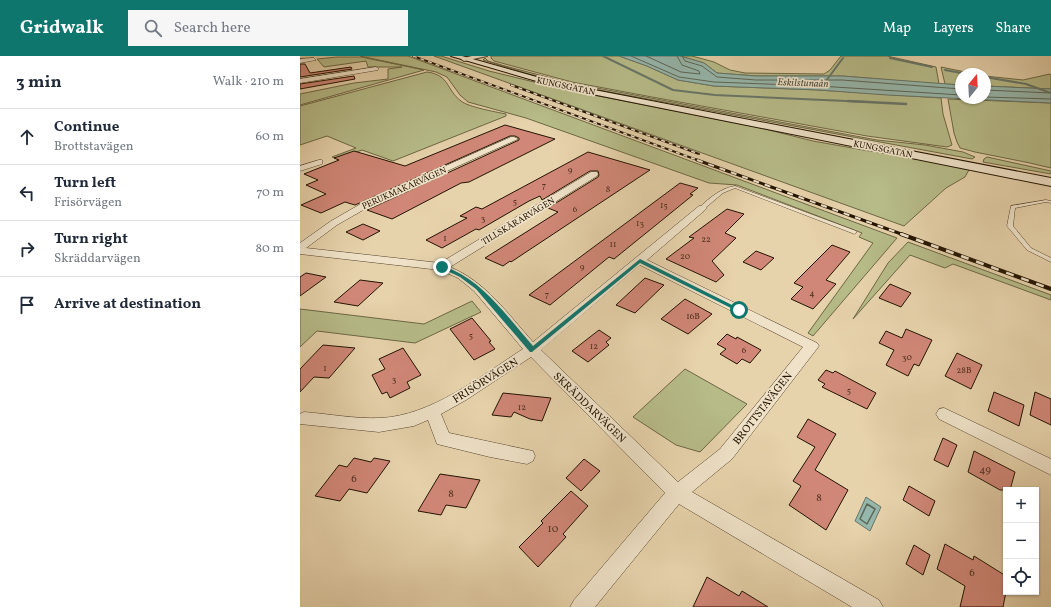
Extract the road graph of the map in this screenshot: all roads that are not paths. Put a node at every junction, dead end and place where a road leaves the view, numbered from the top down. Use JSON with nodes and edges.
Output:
{"nodes":[{"id":1,"x":454,"y":56,"type":"edge"},
{"id":2,"x":484,"y":56,"type":"edge"},
{"id":3,"x":467,"y":58,"type":"edge"},
{"id":4,"x":314,"y":59,"type":"dead end"},
{"id":5,"x":300,"y":61,"type":"edge"},
{"id":6,"x":376,"y":69,"type":"dead end"},
{"id":7,"x":300,"y":81,"type":"edge"},
{"id":8,"x":715,"y":115,"type":"junction"},
{"id":9,"x":514,"y":139,"type":"dead end"},
{"id":10,"x":319,"y":162,"type":"dead end"},
{"id":11,"x":300,"y":169,"type":"edge"},
{"id":12,"x":594,"y":174,"type":"dead end"},
{"id":13,"x":1051,"y":176,"type":"edge"},
{"id":14,"x":1051,"y":182,"type":"edge"},
{"id":15,"x":1051,"y":202,"type":"edge"},
{"id":16,"x":702,"y":208,"type":"joint"},
{"id":17,"x":854,"y":232,"type":"dead end"},
{"id":18,"x":300,"y":250,"type":"edge"},
{"id":19,"x":1051,"y":260,"type":"edge"},
{"id":20,"x":640,"y":261,"type":"junction"},
{"id":21,"x":442,"y":267,"type":"junction"},
{"id":22,"x":532,"y":350,"type":"junction"},
{"id":23,"x":432,"y":411,"type":"junction"},
{"id":24,"x":944,"y":414,"type":"dead end"},
{"id":25,"x":304,"y":419,"type":"dead end"},
{"id":26,"x":526,"y":456,"type":"dead end"},
{"id":27,"x":1051,"y":467,"type":"edge"},
{"id":28,"x":678,"y":493,"type":"junction"},
{"id":29,"x":581,"y":607,"type":"edge"},
{"id":30,"x":872,"y":607,"type":"edge"}],
"edges":[{"from":1,"to":3,"type":"main road","name":"KUNGSGATAN"},
{"from":2,"to":3,"type":"street"},
{"from":3,"to":8,"type":"main road","name":"KUNGSGATAN"},
{"from":4,"to":5,"type":"street"},
{"from":6,"to":7,"type":"street"},
{"from":8,"to":13,"type":"main road","name":"KUNGSGATAN"},
{"from":8,"to":14,"type":"main road","name":"KUNGSGATAN"},
{"from":9,"to":18,"type":"street","name":"PERUKMAKARVÄGEN"},
{"from":10,"to":11,"type":"street"},
{"from":12,"to":21,"type":"street","name":"TILLSKÄRARVÄGEN"},
{"from":15,"to":19,"type":"lane"},
{"from":16,"to":17,"type":"lane"},
{"from":16,"to":20,"type":"street","name":"FRISÖRVÄGEN"},
{"from":18,"to":21,"type":"street","name":"SKRÄDDARVÄGEN"},
{"from":20,"to":22,"type":"street","name":"FRISÖRVÄGEN"},
{"from":20,"to":28,"type":"street","name":"BROTTSTAVÄGEN"},
{"from":21,"to":22,"type":"street","name":"SKRÄDDARVÄGEN"},
{"from":22,"to":23,"type":"street","name":"FRISÖRVÄGEN"},
{"from":22,"to":28,"type":"street","name":"SKRÄDDARVÄGEN"},
{"from":23,"to":25,"type":"street","name":"FRISÖRVÄGEN"},
{"from":23,"to":26,"type":"street"},
{"from":24,"to":27,"type":"street"},
{"from":28,"to":29,"type":"street","name":"BROTTSTAVÄGEN"},
{"from":28,"to":30,"type":"street","name":"SKRÄDDARVÄGEN"}]}
